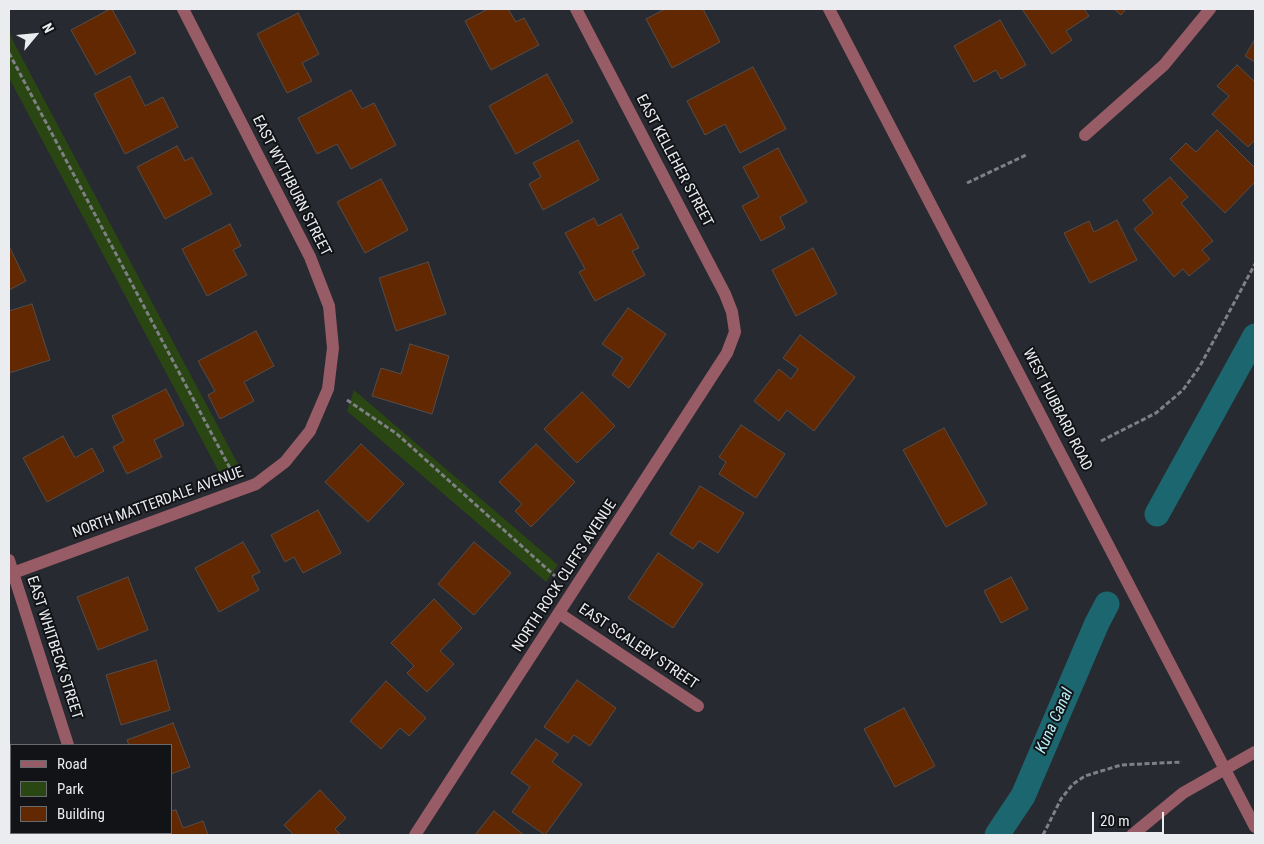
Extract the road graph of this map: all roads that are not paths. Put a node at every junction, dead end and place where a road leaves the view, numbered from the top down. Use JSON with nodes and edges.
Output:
{"nodes":[{"id":1,"x":182,"y":9,"type":"edge"},
{"id":2,"x":576,"y":9,"type":"edge"},
{"id":3,"x":829,"y":9,"type":"edge"},
{"id":4,"x":1210,"y":9,"type":"edge"},
{"id":5,"x":1085,"y":135,"type":"dead end"},
{"id":6,"x":734,"y":332,"type":"joint"},
{"id":7,"x":328,"y":389,"type":"joint"},
{"id":8,"x":11,"y":567,"type":"edge"},
{"id":9,"x":560,"y":614,"type":"junction"},
{"id":10,"x":698,"y":706,"type":"dead end"},
{"id":11,"x":68,"y":744,"type":"edge"},
{"id":12,"x":1255,"y":752,"type":"edge"},
{"id":13,"x":1225,"y":770,"type":"junction"},
{"id":14,"x":1255,"y":827,"type":"edge"},
{"id":15,"x":416,"y":835,"type":"edge"},
{"id":16,"x":1132,"y":835,"type":"edge"}],
"edges":[{"from":1,"to":7,"type":"street","name":"EAST WYTHBURN STREET"},
{"from":2,"to":6,"type":"street","name":"EAST KELLEHER STREET"},
{"from":3,"to":13,"type":"street","name":"WEST HUBBARD ROAD"},
{"from":4,"to":5,"type":"street"},
{"from":6,"to":9,"type":"street","name":"NORTH ROCK CLIFFS AVENUE"},
{"from":7,"to":8,"type":"street","name":"NORTH MATTERDALE AVENUE"},
{"from":8,"to":11,"type":"street","name":"EAST WHITBECK STREET"},
{"from":9,"to":10,"type":"street","name":"EAST SCALEBY STREET"},
{"from":9,"to":15,"type":"street","name":"NORTH ROCK CLIFFS AVENUE"},
{"from":12,"to":13,"type":"street"},
{"from":13,"to":14,"type":"street","name":"WEST HUBBARD ROAD"},
{"from":13,"to":16,"type":"street"}]}
